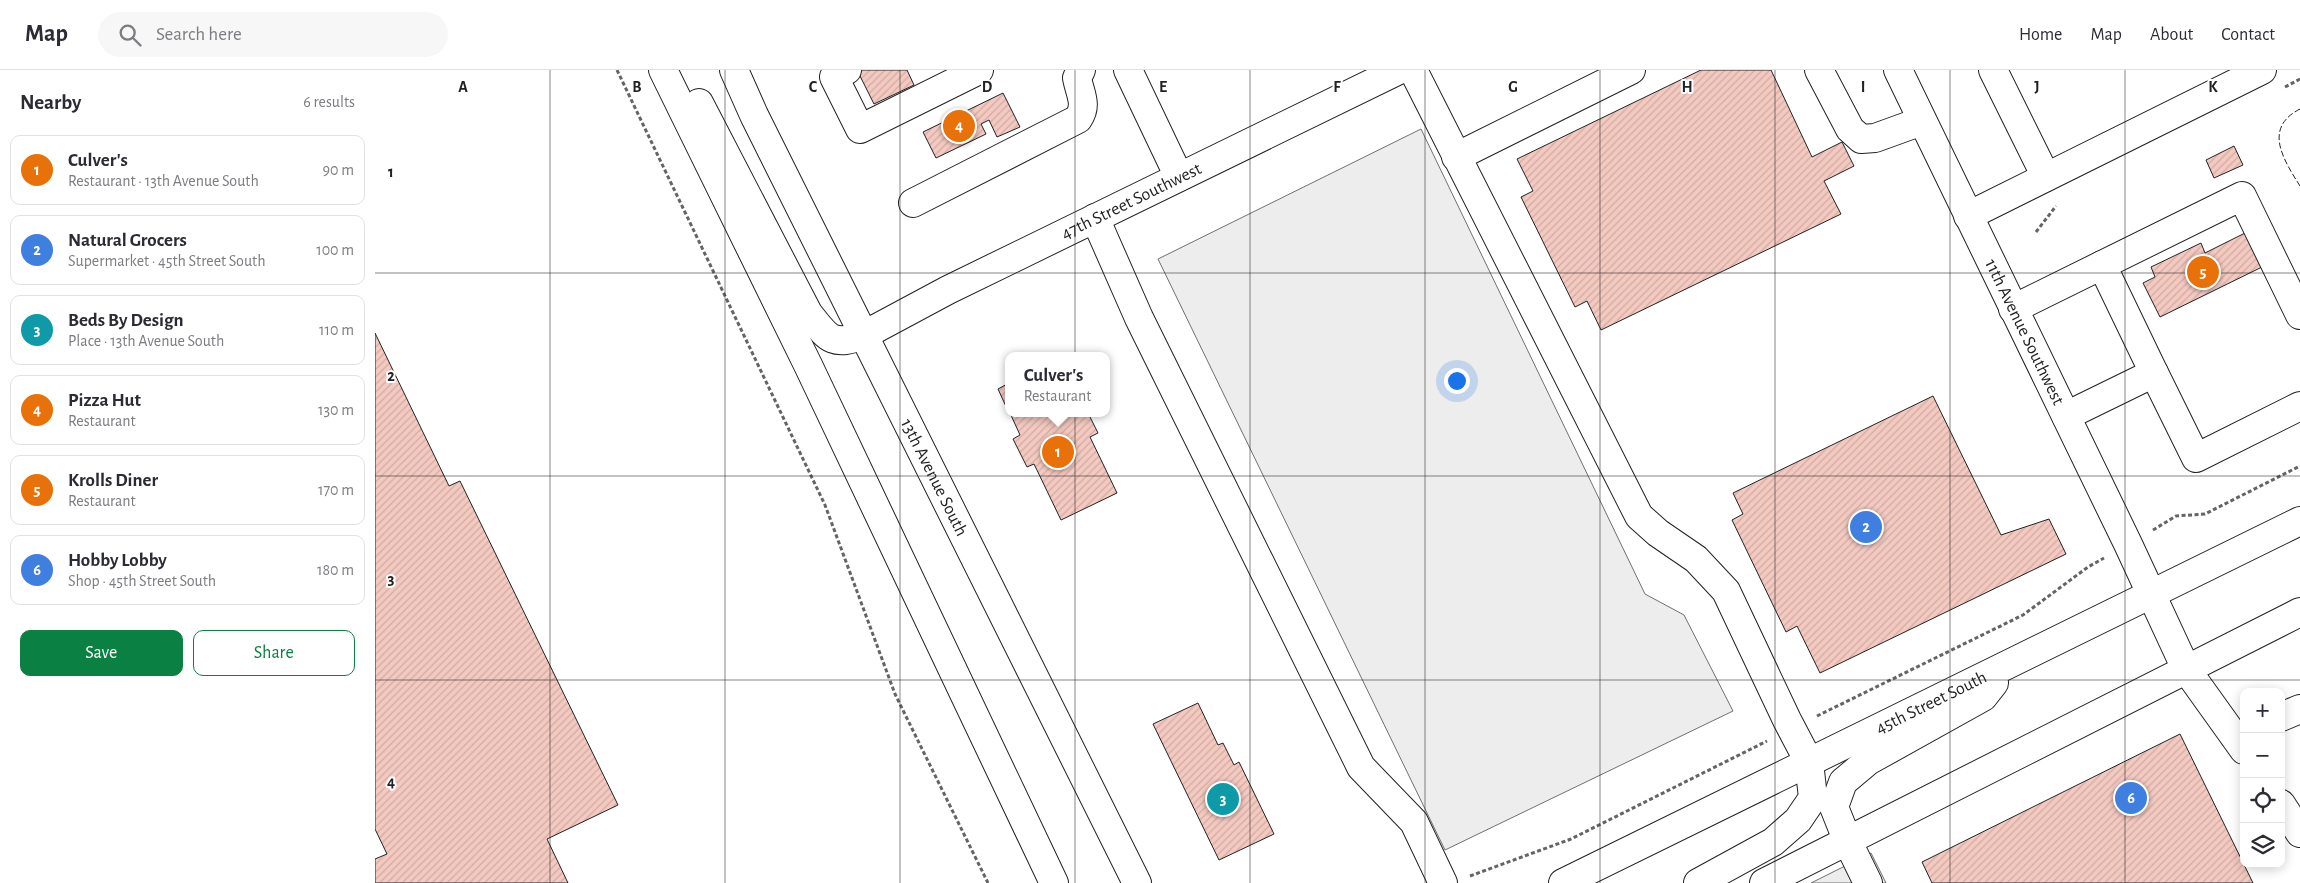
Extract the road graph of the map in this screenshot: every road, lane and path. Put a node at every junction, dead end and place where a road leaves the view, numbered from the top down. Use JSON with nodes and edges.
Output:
{"nodes":[{"id":1,"x":617,"y":70,"type":"edge"},
{"id":2,"x":663,"y":70,"type":"edge"},
{"id":3,"x":677,"y":70,"type":"edge"},
{"id":4,"x":734,"y":70,"type":"edge"},
{"id":5,"x":979,"y":70,"type":"edge"},
{"id":6,"x":1081,"y":70,"type":"edge"},
{"id":7,"x":1128,"y":70,"type":"edge"},
{"id":8,"x":1399,"y":70,"type":"edge"},
{"id":9,"x":1413,"y":70,"type":"edge"},
{"id":10,"x":1631,"y":70,"type":"edge"},
{"id":11,"x":1819,"y":70,"type":"edge"},
{"id":12,"x":1898,"y":70,"type":"edge"},
{"id":13,"x":1993,"y":70,"type":"edge"},
{"id":14,"x":2262,"y":70,"type":"edge"},
{"id":15,"x":837,"y":72,"type":"edge"},
{"id":16,"x":1922,"y":121,"type":"junction"},
{"id":17,"x":1456,"y":157,"type":"junction"},
{"id":18,"x":1179,"y":177,"type":"junction"},
{"id":19,"x":2045,"y":177,"type":"junction"},
{"id":20,"x":913,"y":203,"type":"dead end"},
{"id":21,"x":1968,"y":216,"type":"junction"},
{"id":22,"x":1095,"y":218,"type":"junction"},
{"id":23,"x":2102,"y":265,"type":"junction"},
{"id":24,"x":2013,"y":309,"type":"junction"},
{"id":25,"x":2300,"y":315,"type":"edge"},
{"id":26,"x":864,"y":335,"type":"junction"},
{"id":27,"x":2154,"y":373,"type":"junction"},
{"id":28,"x":2300,"y":406,"type":"edge"},
{"id":29,"x":2066,"y":416,"type":"junction"},
{"id":30,"x":2300,"y":466,"type":"edge"},
{"id":31,"x":2176,"y":516,"type":"dead end"},
{"id":32,"x":2300,"y":521,"type":"edge"},
{"id":33,"x":2152,"y":594,"type":"junction"},
{"id":34,"x":2300,"y":612,"type":"edge"},
{"id":35,"x":2009,"y":664,"type":"junction"},
{"id":36,"x":2186,"y":669,"type":"junction"},
{"id":37,"x":2300,"y":709,"type":"edge"},
{"id":38,"x":2285,"y":716,"type":"edge"},
{"id":39,"x":2240,"y":739,"type":"edge"},
{"id":40,"x":1809,"y":762,"type":"junction"},
{"id":41,"x":2285,"y":810,"type":"edge"},
{"id":42,"x":2300,"y":833,"type":"edge"},
{"id":43,"x":1848,"y":842,"type":"junction"},
{"id":44,"x":988,"y":883,"type":"edge"},
{"id":45,"x":1054,"y":883,"type":"edge"},
{"id":46,"x":1137,"y":883,"type":"edge"},
{"id":47,"x":1443,"y":883,"type":"edge"},
{"id":48,"x":1563,"y":883,"type":"edge"},
{"id":49,"x":1699,"y":883,"type":"edge"},
{"id":50,"x":1764,"y":883,"type":"edge"},
{"id":51,"x":1868,"y":883,"type":"edge"}],
"edges":[{"from":1,"to":44,"type":"path"},
{"from":2,"to":45,"type":"main road"},
{"from":3,"to":26,"type":"main road","name":"47th Street Southwest"},
{"from":4,"to":26,"type":"main road","name":"13th Avenue South"},
{"from":5,"to":15,"type":"main road"},
{"from":6,"to":20,"type":"main road"},
{"from":7,"to":18,"type":"main road"},
{"from":8,"to":18,"type":"main road","name":"47th Street Southwest"},
{"from":9,"to":17,"type":"main road"},
{"from":10,"to":17,"type":"main road"},
{"from":11,"to":16,"type":"main road"},
{"from":12,"to":16,"type":"main road","name":"11th Avenue Southwest"},
{"from":13,"to":19,"type":"main road"},
{"from":14,"to":19,"type":"main road"},
{"from":16,"to":21,"type":"main road","name":"11th Avenue Southwest"},
{"from":17,"to":40,"type":"main road"},
{"from":18,"to":22,"type":"main road","name":"47th Street Southwest"},
{"from":19,"to":21,"type":"main road"},
{"from":21,"to":24,"type":"main road","name":"11th Avenue Southwest"},
{"from":22,"to":26,"type":"main road","name":"47th Street Southwest"},
{"from":22,"to":47,"type":"main road"},
{"from":23,"to":24,"type":"main road"},
{"from":23,"to":25,"type":"main road"},
{"from":23,"to":27,"type":"main road"},
{"from":24,"to":29,"type":"main road","name":"11th Avenue Southwest"},
{"from":26,"to":46,"type":"main road","name":"13th Avenue South"},
{"from":27,"to":28,"type":"main road"},
{"from":27,"to":29,"type":"main road"},
{"from":29,"to":33,"type":"main road","name":"11th Avenue Southwest"},
{"from":30,"to":31,"type":"path"},
{"from":32,"to":33,"type":"main road","name":"45th Street South"},
{"from":33,"to":35,"type":"main road","name":"45th Street South"},
{"from":33,"to":36,"type":"main road","name":"11th Avenue Southwest"},
{"from":34,"to":36,"type":"main road"},
{"from":35,"to":40,"type":"main road","name":"45th Street South"},
{"from":35,"to":43,"type":"main road"},
{"from":36,"to":39,"type":"main road","name":"11th Avenue Southwest"},
{"from":36,"to":43,"type":"main road"},
{"from":37,"to":38,"type":"main road"},
{"from":40,"to":48,"type":"main road","name":"45th Street South"},
{"from":40,"to":49,"type":"main road"},
{"from":41,"to":42,"type":"main road"},
{"from":43,"to":50,"type":"main road"},
{"from":43,"to":51,"type":"main road"}]}
